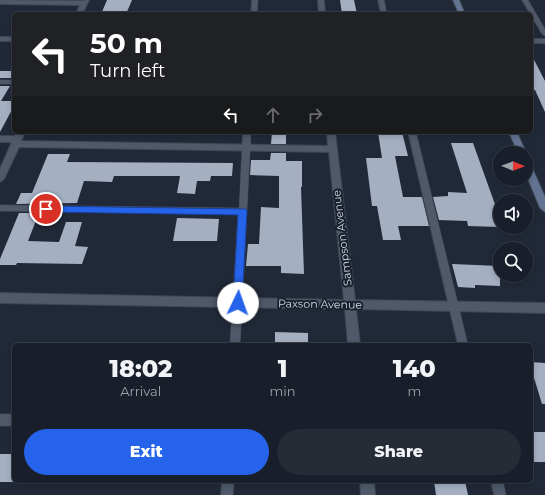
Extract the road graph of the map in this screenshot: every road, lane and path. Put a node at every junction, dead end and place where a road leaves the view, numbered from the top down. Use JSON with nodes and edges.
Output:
{"nodes":[{"id":1,"x":255,"y":0,"type":"edge"},
{"id":2,"x":321,"y":0,"type":"edge"},
{"id":3,"x":380,"y":0,"type":"edge"},
{"id":4,"x":456,"y":0,"type":"edge"},
{"id":5,"x":525,"y":0,"type":"edge"},
{"id":6,"x":85,"y":1,"type":"edge"},
{"id":7,"x":0,"y":2,"type":"edge"},
{"id":8,"x":80,"y":12,"type":"edge"},
{"id":9,"x":254,"y":12,"type":"edge"},
{"id":10,"x":322,"y":12,"type":"edge"},
{"id":11,"x":383,"y":12,"type":"edge"},
{"id":12,"x":461,"y":12,"type":"edge"},
{"id":13,"x":532,"y":12,"type":"edge"},
{"id":14,"x":533,"y":14,"type":"edge"},
{"id":15,"x":545,"y":34,"type":"edge"},
{"id":16,"x":0,"y":39,"type":"edge"},
{"id":17,"x":12,"y":39,"type":"edge"},
{"id":18,"x":533,"y":41,"type":"edge"},
{"id":19,"x":545,"y":41,"type":"edge"},
{"id":20,"x":0,"y":82,"type":"edge"},
{"id":21,"x":12,"y":82,"type":"edge"},
{"id":22,"x":247,"y":134,"type":"edge"},
{"id":23,"x":331,"y":134,"type":"edge"},
{"id":24,"x":412,"y":134,"type":"edge"},
{"id":25,"x":514,"y":134,"type":"edge"},
{"id":26,"x":0,"y":139,"type":"edge"},
{"id":27,"x":18,"y":139,"type":"edge"},
{"id":28,"x":519,"y":146,"type":"edge"},
{"id":29,"x":246,"y":148,"type":"junction"},
{"id":30,"x":332,"y":149,"type":"junction"},
{"id":31,"x":0,"y":179,"type":"edge"},
{"id":32,"x":533,"y":180,"type":"edge"},
{"id":33,"x":0,"y":208,"type":"edge"},
{"id":34,"x":545,"y":208,"type":"edge"},
{"id":35,"x":242,"y":211,"type":"junction"},
{"id":36,"x":0,"y":298,"type":"edge"},
{"id":37,"x":238,"y":303,"type":"junction"},
{"id":38,"x":350,"y":305,"type":"junction"},
{"id":39,"x":454,"y":306,"type":"junction"},
{"id":40,"x":545,"y":308,"type":"edge"},
{"id":41,"x":235,"y":343,"type":"edge"},
{"id":42,"x":354,"y":343,"type":"edge"},
{"id":43,"x":463,"y":343,"type":"edge"},
{"id":44,"x":0,"y":420,"type":"edge"},
{"id":45,"x":12,"y":420,"type":"edge"},
{"id":46,"x":228,"y":483,"type":"edge"},
{"id":47,"x":367,"y":483,"type":"edge"},
{"id":48,"x":497,"y":483,"type":"edge"},
{"id":49,"x":227,"y":495,"type":"edge"},
{"id":50,"x":368,"y":495,"type":"edge"},
{"id":51,"x":500,"y":495,"type":"edge"}],
"edges":[{"from":1,"to":9,"type":"lane"},
{"from":2,"to":10,"type":"street"},
{"from":3,"to":11,"type":"lane"},
{"from":4,"to":12,"type":"street"},
{"from":5,"to":13,"type":"lane"},
{"from":6,"to":7,"type":"street"},
{"from":6,"to":8,"type":"street"},
{"from":14,"to":15,"type":"lane"},
{"from":16,"to":17,"type":"street"},
{"from":18,"to":19,"type":"street"},
{"from":20,"to":21,"type":"lane"},
{"from":22,"to":29,"type":"lane"},
{"from":23,"to":30,"type":"street","name":"Sampson Avenue"},
{"from":24,"to":39,"type":"lane"},
{"from":25,"to":28,"type":"street"},
{"from":26,"to":27,"type":"street"},
{"from":27,"to":29,"type":"street"},
{"from":27,"to":31,"type":"street"},
{"from":29,"to":30,"type":"street"},
{"from":29,"to":35,"type":"lane"},
{"from":30,"to":38,"type":"street","name":"Sampson Avenue"},
{"from":32,"to":34,"type":"street"},
{"from":33,"to":35,"type":"lane"},
{"from":35,"to":37,"type":"lane"},
{"from":36,"to":37,"type":"street","name":"Paxson Avenue"},
{"from":37,"to":38,"type":"street","name":"Paxson Avenue"},
{"from":37,"to":41,"type":"lane"},
{"from":38,"to":39,"type":"street","name":"Paxson Avenue"},
{"from":38,"to":42,"type":"street","name":"Sampson Avenue"},
{"from":39,"to":40,"type":"street","name":"Paxson Avenue"},
{"from":39,"to":43,"type":"lane"},
{"from":44,"to":45,"type":"lane"},
{"from":46,"to":49,"type":"lane"},
{"from":47,"to":50,"type":"street"},
{"from":48,"to":51,"type":"lane"}]}
